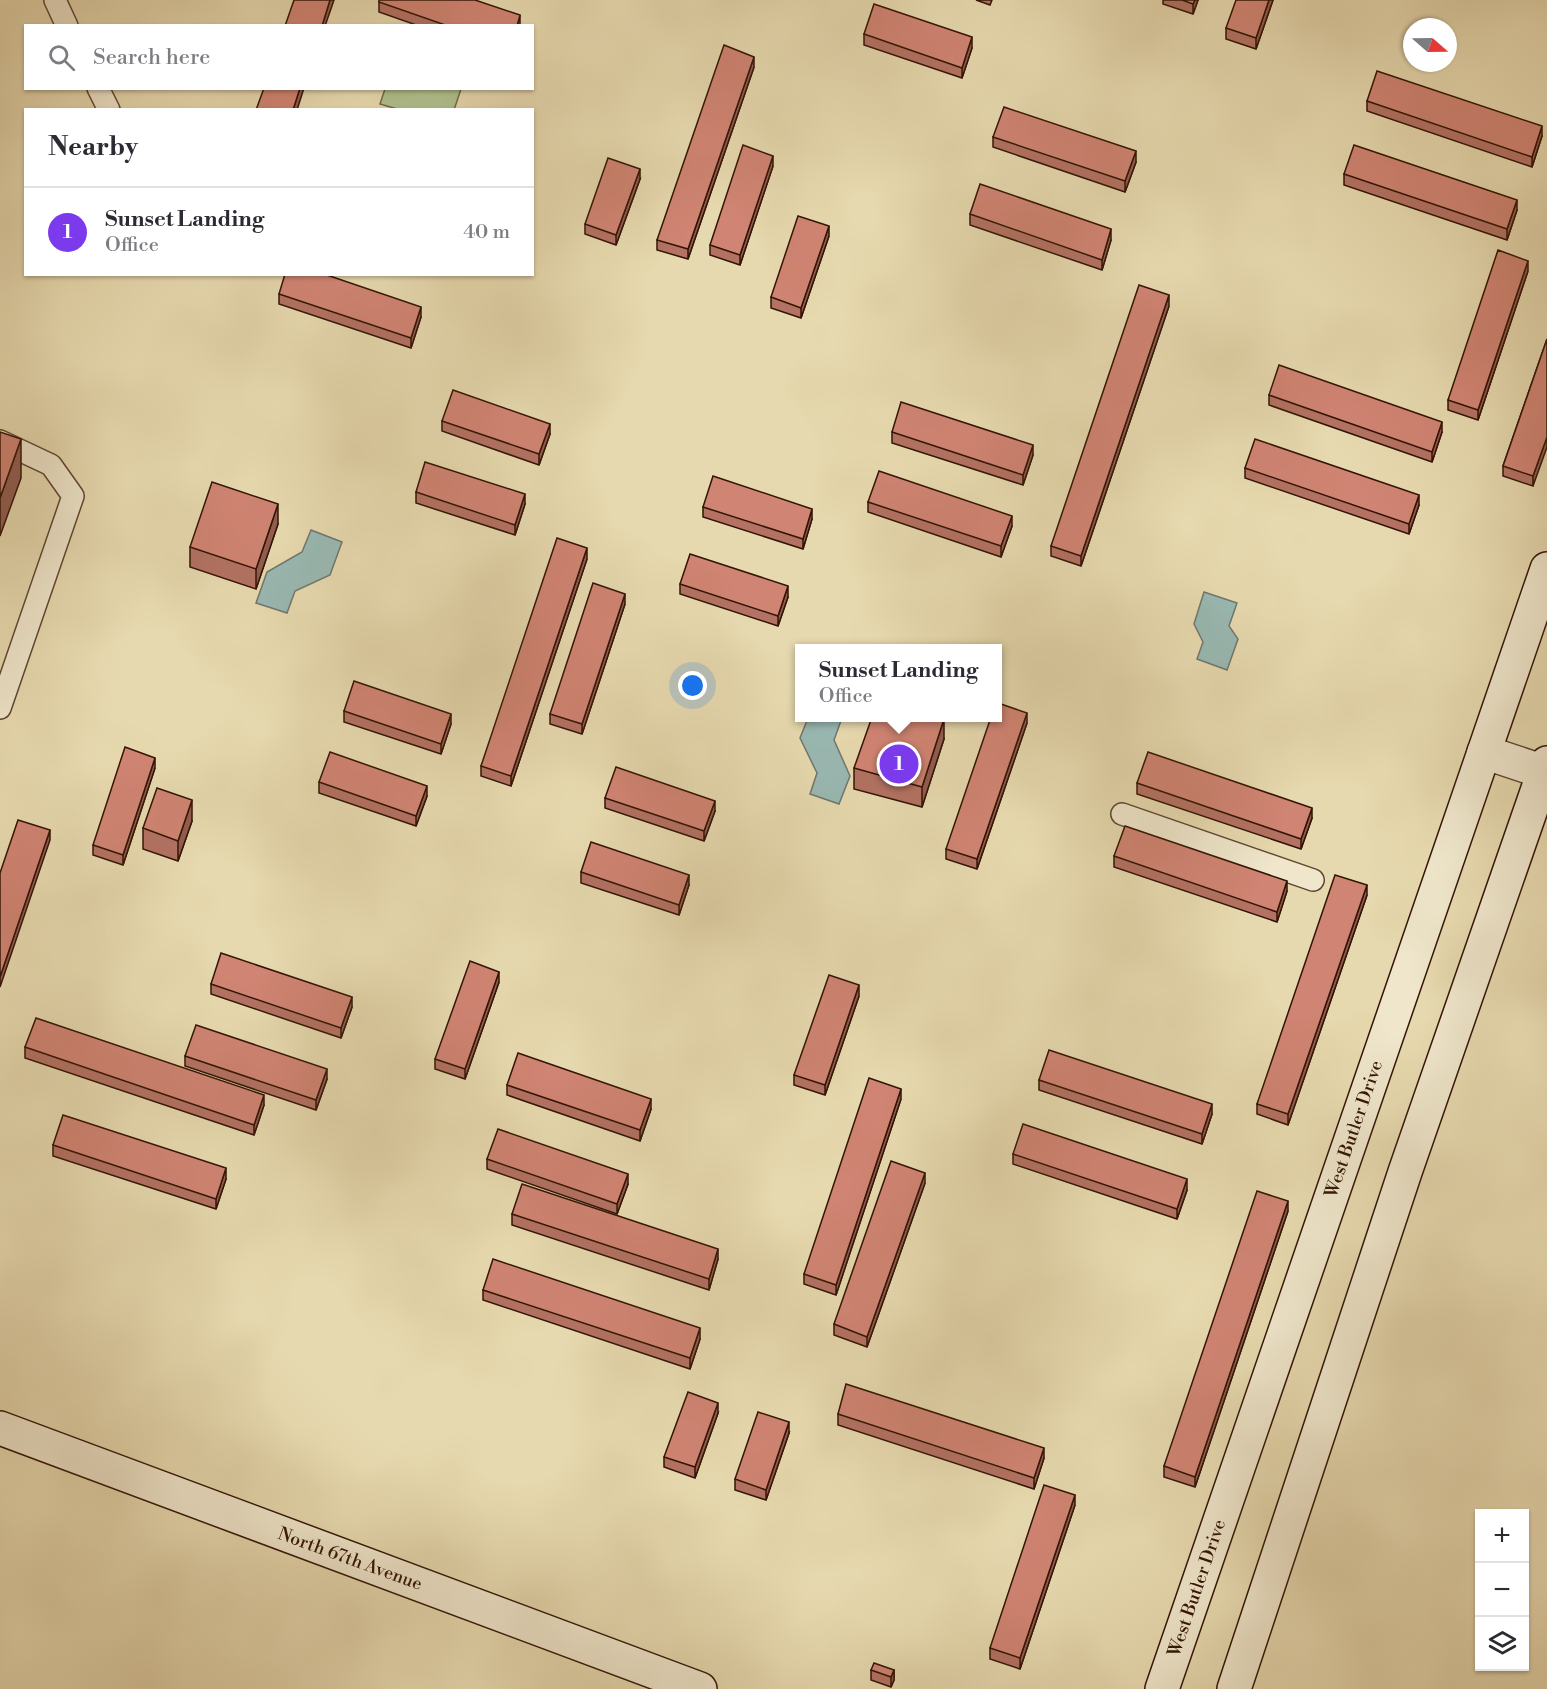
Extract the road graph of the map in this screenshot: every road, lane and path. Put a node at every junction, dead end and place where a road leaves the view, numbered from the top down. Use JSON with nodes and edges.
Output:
{"nodes":[{"id":1,"x":55,"y":0,"type":"edge"},
{"id":2,"x":66,"y":24,"type":"edge"},
{"id":3,"x":99,"y":90,"type":"edge"},
{"id":4,"x":108,"y":108,"type":"edge"},
{"id":5,"x":0,"y":441,"type":"edge"},
{"id":6,"x":1547,"y":569,"type":"edge"},
{"id":7,"x":0,"y":708,"type":"edge"},
{"id":8,"x":1484,"y":752,"type":"junction"},
{"id":9,"x":1546,"y":769,"type":"edge"},
{"id":10,"x":1122,"y":814,"type":"dead end"},
{"id":11,"x":1313,"y":880,"type":"dead end"},
{"id":12,"x":0,"y":1428,"type":"edge"},
{"id":13,"x":700,"y":1689,"type":"edge"},
{"id":14,"x":1162,"y":1689,"type":"edge"},
{"id":15,"x":1234,"y":1689,"type":"edge"}],
"edges":[{"from":1,"to":2,"type":"lane"},
{"from":3,"to":4,"type":"lane"},
{"from":5,"to":7,"type":"lane"},
{"from":6,"to":8,"type":"street","name":"West Butler Drive"},
{"from":8,"to":9,"type":"street"},
{"from":8,"to":14,"type":"street","name":"West Butler Drive"},
{"from":9,"to":15,"type":"street"},
{"from":10,"to":11,"type":"lane"},
{"from":12,"to":13,"type":"street","name":"North 67th Avenue"}]}
